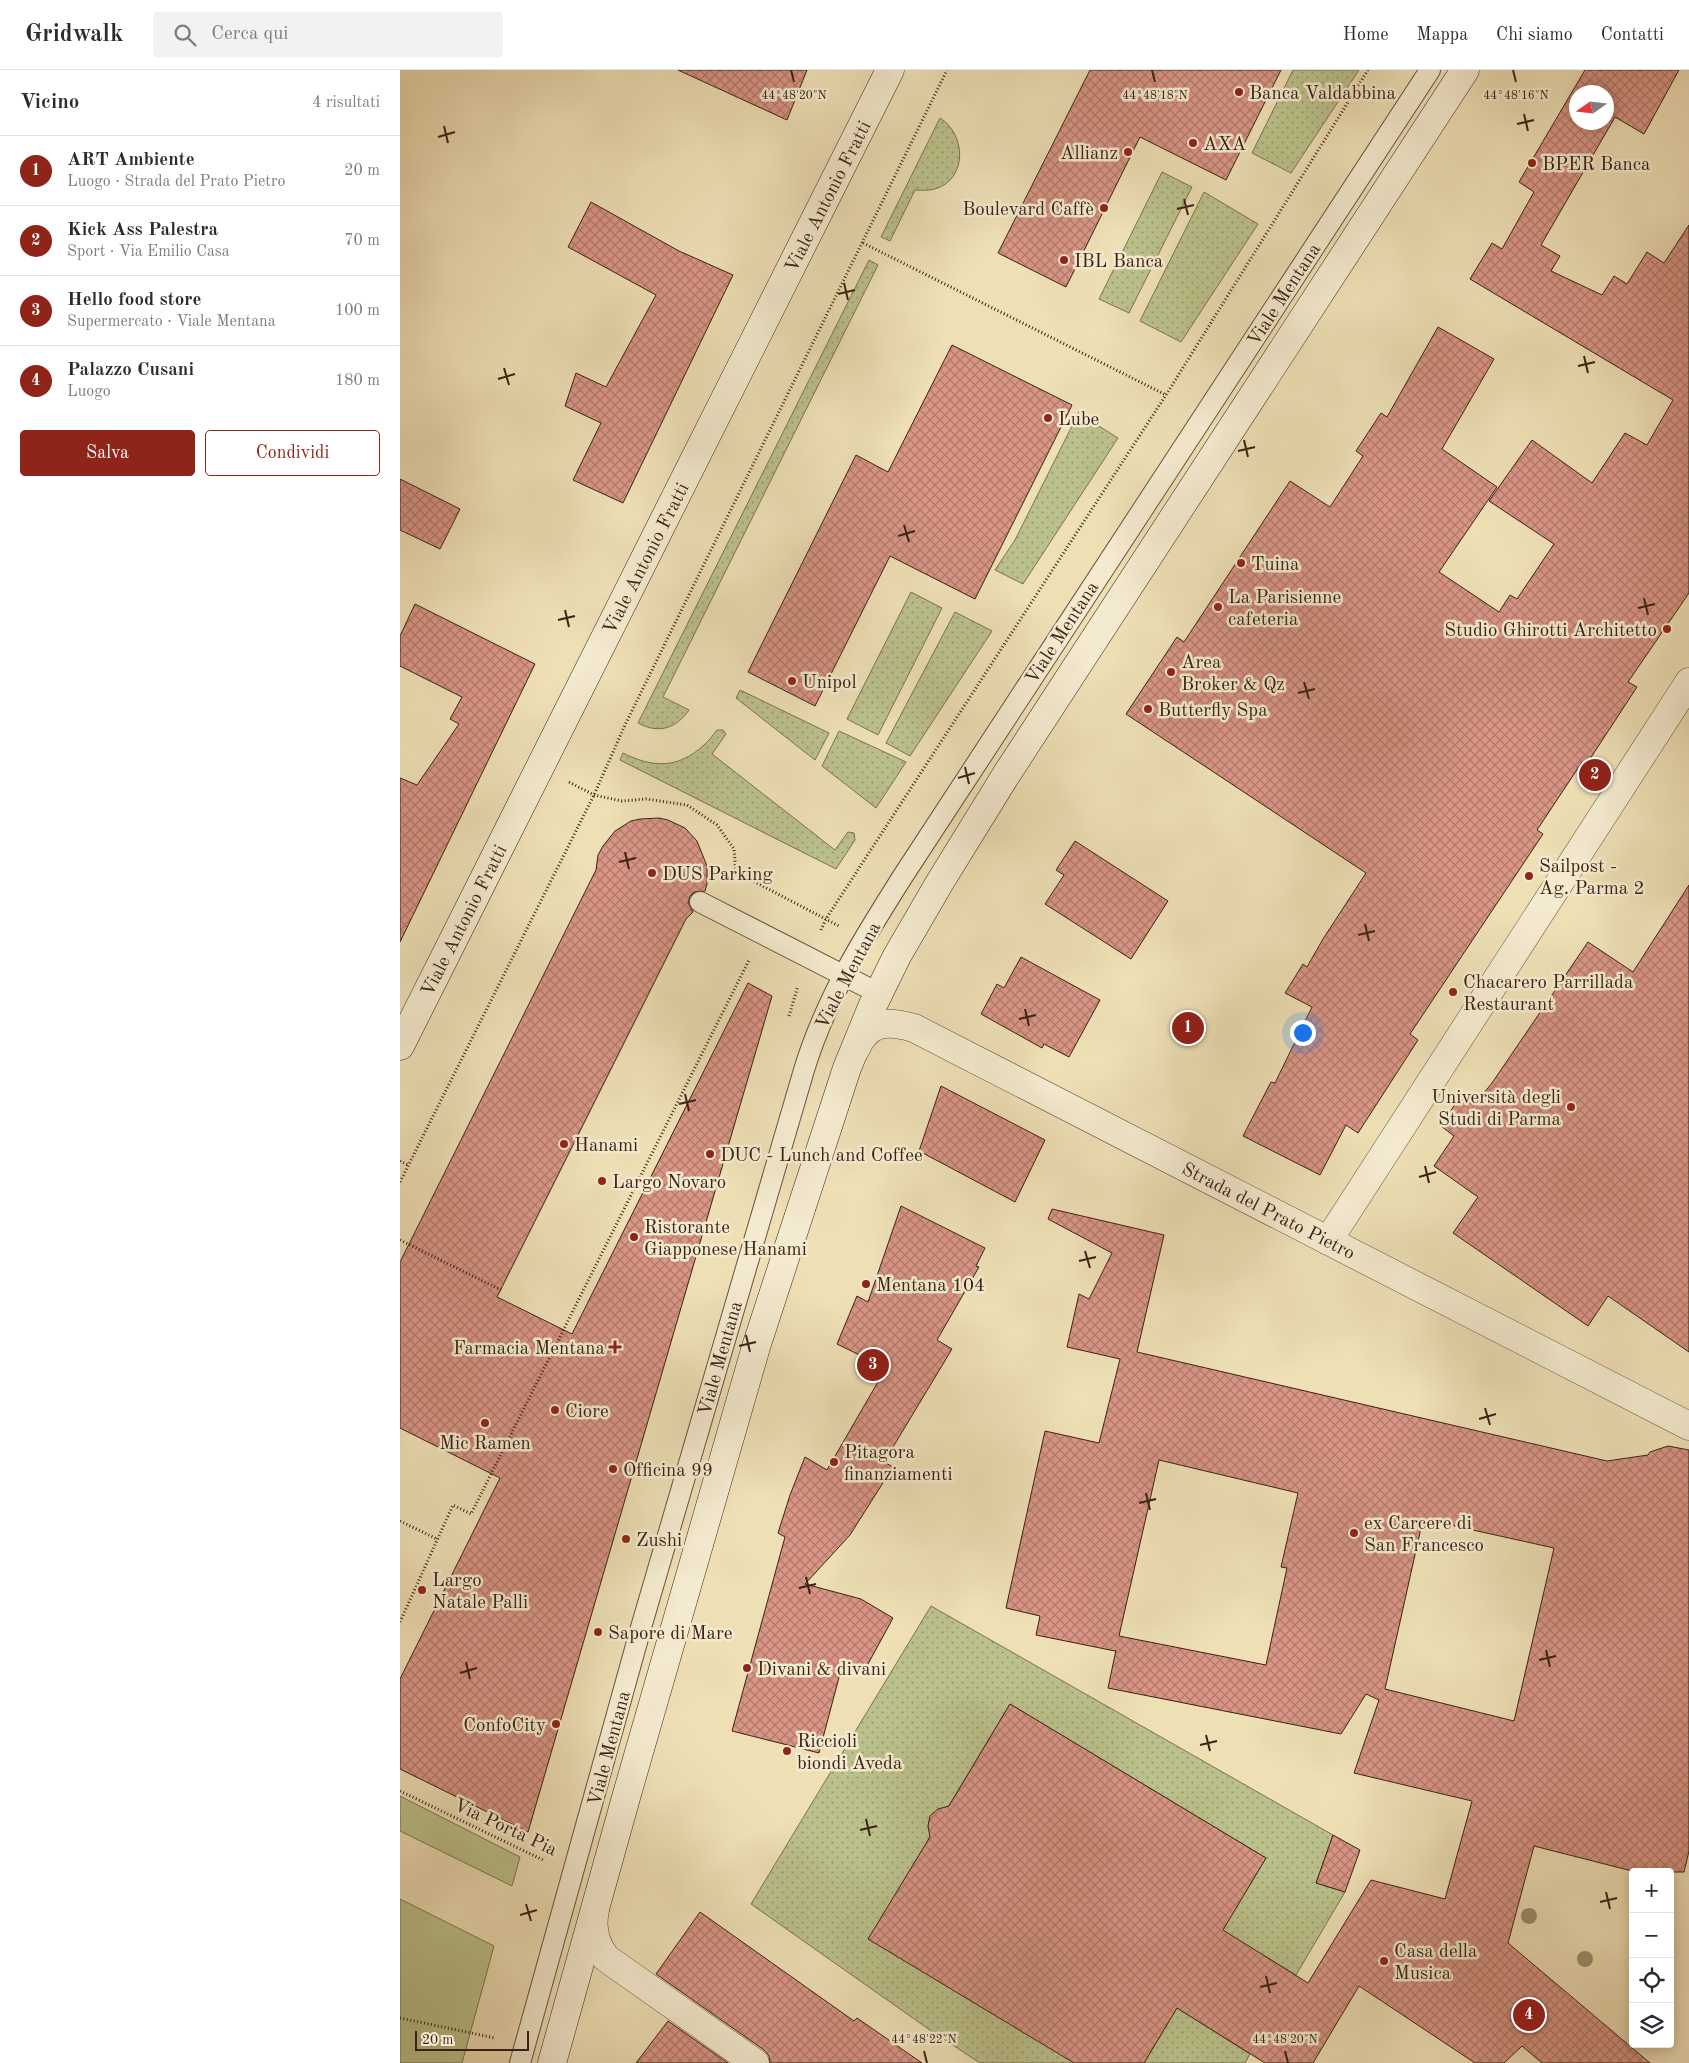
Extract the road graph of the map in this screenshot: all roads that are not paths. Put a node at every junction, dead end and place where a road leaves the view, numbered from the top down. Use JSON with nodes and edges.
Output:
{"nodes":[{"id":1,"x":890,"y":70,"type":"edge"},
{"id":2,"x":1430,"y":70,"type":"edge"},
{"id":3,"x":1465,"y":70,"type":"edge"},
{"id":4,"x":1689,"y":682,"type":"edge"},
{"id":5,"x":700,"y":902,"type":"dead end"},
{"id":6,"x":843,"y":975,"type":"junction"},
{"id":7,"x":878,"y":993,"type":"junction"},
{"id":8,"x":400,"y":1046,"type":"edge"},
{"id":9,"x":854,"y":1051,"type":"junction"},
{"id":10,"x":1328,"y":1241,"type":"junction"},
{"id":11,"x":1689,"y":1426,"type":"edge"},
{"id":12,"x":594,"y":1910,"type":"junction"},
{"id":13,"x":520,"y":2063,"type":"edge"},
{"id":14,"x":552,"y":2063,"type":"edge"},
{"id":15,"x":755,"y":2063,"type":"edge"}],
"edges":[{"from":1,"to":8,"type":"main road","name":"Viale Antonio Fratti"},
{"from":2,"to":6,"type":"lane","name":"Viale Mentana"},
{"from":3,"to":7,"type":"main road","name":"Viale Mentana"},
{"from":4,"to":10,"type":"main road"},
{"from":5,"to":6,"type":"lane"},
{"from":6,"to":7,"type":"lane"},
{"from":6,"to":13,"type":"lane","name":"Viale Mentana"},
{"from":7,"to":9,"type":"main road","name":"Viale Mentana"},
{"from":9,"to":10,"type":"main road","name":"Strada del Prato Pietro"},
{"from":9,"to":12,"type":"main road","name":"Viale Mentana"},
{"from":10,"to":11,"type":"main road","name":"Strada del Prato Pietro"},
{"from":12,"to":14,"type":"main road","name":"Viale Mentana"},
{"from":12,"to":15,"type":"main road"}]}
